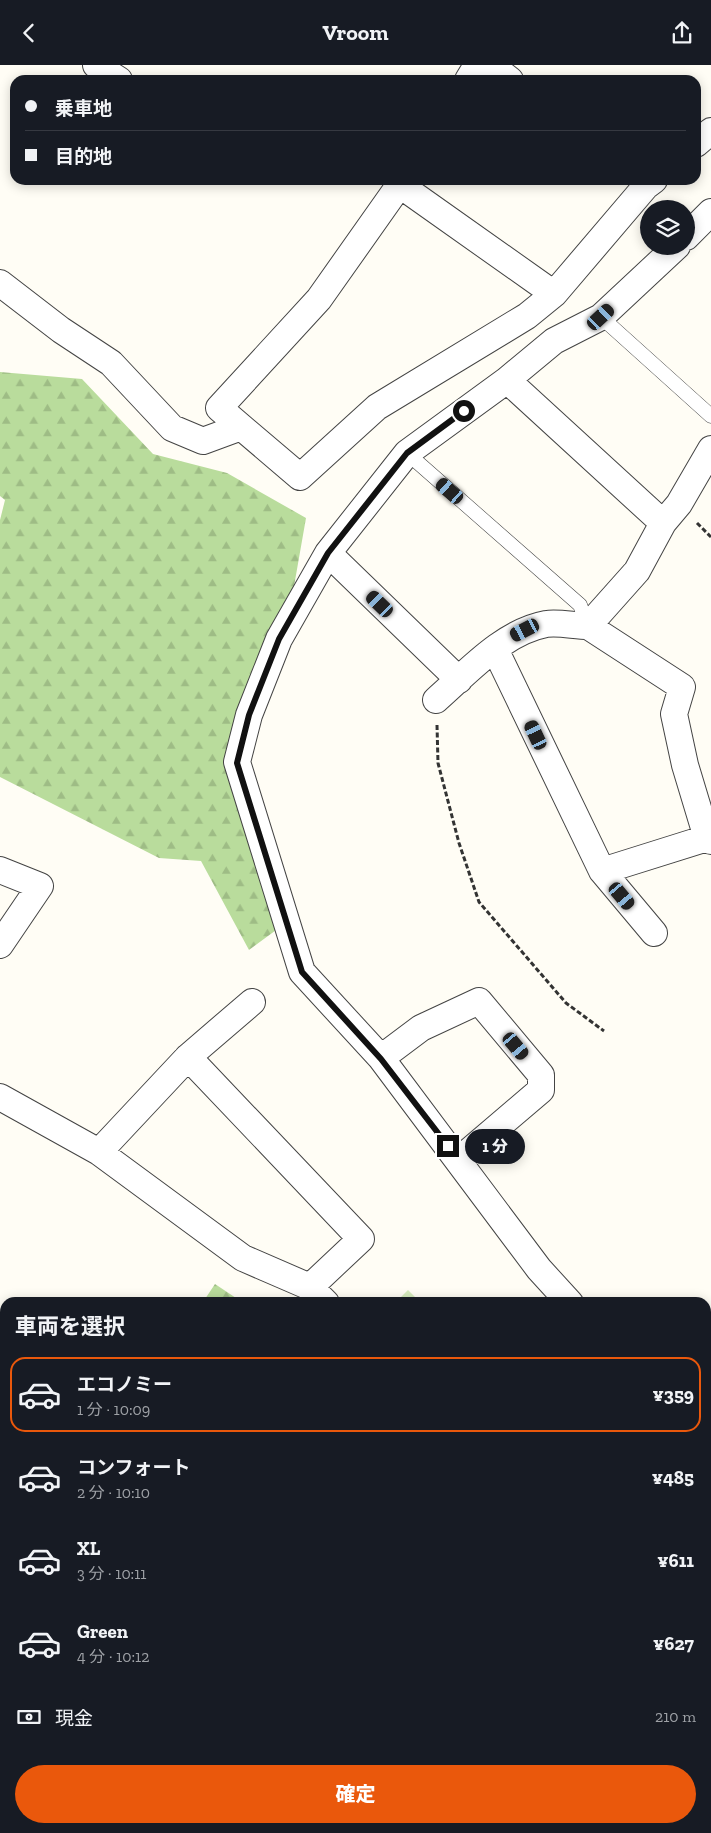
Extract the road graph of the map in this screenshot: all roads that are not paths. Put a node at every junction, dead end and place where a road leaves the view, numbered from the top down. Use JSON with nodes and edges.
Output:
{"nodes":[{"id":1,"x":96,"y":65,"type":"edge"},
{"id":2,"x":491,"y":65,"type":"edge"},
{"id":3,"x":111,"y":75,"type":"edge"},
{"id":4,"x":504,"y":75,"type":"edge"},
{"id":5,"x":711,"y":131,"type":"edge"},
{"id":6,"x":701,"y":140,"type":"edge"},
{"id":7,"x":400,"y":185,"type":"edge"},
{"id":8,"x":404,"y":185,"type":"edge"},
{"id":9,"x":644,"y":185,"type":"edge"},
{"id":10,"x":711,"y":213,"type":"edge"},
{"id":11,"x":695,"y":228,"type":"edge"},
{"id":12,"x":667,"y":255,"type":"edge"},
{"id":13,"x":0,"y":283,"type":"edge"},
{"id":14,"x":554,"y":294,"type":"junction"},
{"id":15,"x":601,"y":317,"type":"junction"},
{"id":16,"x":507,"y":380,"type":"junction"},
{"id":17,"x":711,"y":416,"type":"edge"},
{"id":18,"x":241,"y":427,"type":"junction"},
{"id":19,"x":711,"y":449,"type":"edge"},
{"id":20,"x":407,"y":453,"type":"junction"},
{"id":21,"x":663,"y":523,"type":"junction"},
{"id":22,"x":328,"y":553,"type":"junction"},
{"id":23,"x":588,"y":626,"type":"junction"},
{"id":24,"x":495,"y":649,"type":"junction"},
{"id":25,"x":459,"y":680,"type":"junction"},
{"id":26,"x":436,"y":700,"type":"road end"},
{"id":27,"x":709,"y":839,"type":"edge"},
{"id":28,"x":0,"y":870,"type":"edge"},
{"id":29,"x":602,"y":871,"type":"junction"},
{"id":30,"x":654,"y":933,"type":"dead end"},
{"id":31,"x":0,"y":945,"type":"edge"},
{"id":32,"x":252,"y":1002,"type":"dead end"},
{"id":33,"x":188,"y":1057,"type":"junction"},
{"id":34,"x":381,"y":1059,"type":"junction"},
{"id":35,"x":0,"y":1097,"type":"edge"},
{"id":36,"x":99,"y":1151,"type":"junction"},
{"id":37,"x":459,"y":1161,"type":"junction"},
{"id":38,"x":318,"y":1295,"type":"edge"},
{"id":39,"x":565,"y":1297,"type":"edge"}],
"edges":[{"from":1,"to":3,"type":"street"},
{"from":2,"to":4,"type":"street"},
{"from":5,"to":6,"type":"street"},
{"from":7,"to":18,"type":"street"},
{"from":8,"to":14,"type":"street"},
{"from":9,"to":14,"type":"street"},
{"from":10,"to":11,"type":"street"},
{"from":12,"to":15,"type":"street"},
{"from":13,"to":18,"type":"street"},
{"from":14,"to":18,"type":"street"},
{"from":15,"to":16,"type":"street"},
{"from":15,"to":17,"type":"lane"},
{"from":16,"to":20,"type":"street"},
{"from":16,"to":21,"type":"street"},
{"from":19,"to":21,"type":"street"},
{"from":20,"to":22,"type":"street"},
{"from":20,"to":23,"type":"lane"},
{"from":21,"to":23,"type":"street"},
{"from":22,"to":25,"type":"street"},
{"from":22,"to":34,"type":"street"},
{"from":23,"to":24,"type":"street"},
{"from":23,"to":27,"type":"street"},
{"from":24,"to":25,"type":"street"},
{"from":24,"to":29,"type":"street"},
{"from":25,"to":26,"type":"street"},
{"from":27,"to":29,"type":"street"},
{"from":28,"to":31,"type":"street"},
{"from":29,"to":30,"type":"street"},
{"from":32,"to":33,"type":"street"},
{"from":33,"to":36,"type":"street"},
{"from":33,"to":38,"type":"street"},
{"from":34,"to":37,"type":"street"},
{"from":34,"to":37,"type":"street"},
{"from":35,"to":36,"type":"street"},
{"from":36,"to":38,"type":"street"},
{"from":37,"to":39,"type":"street"}]}
